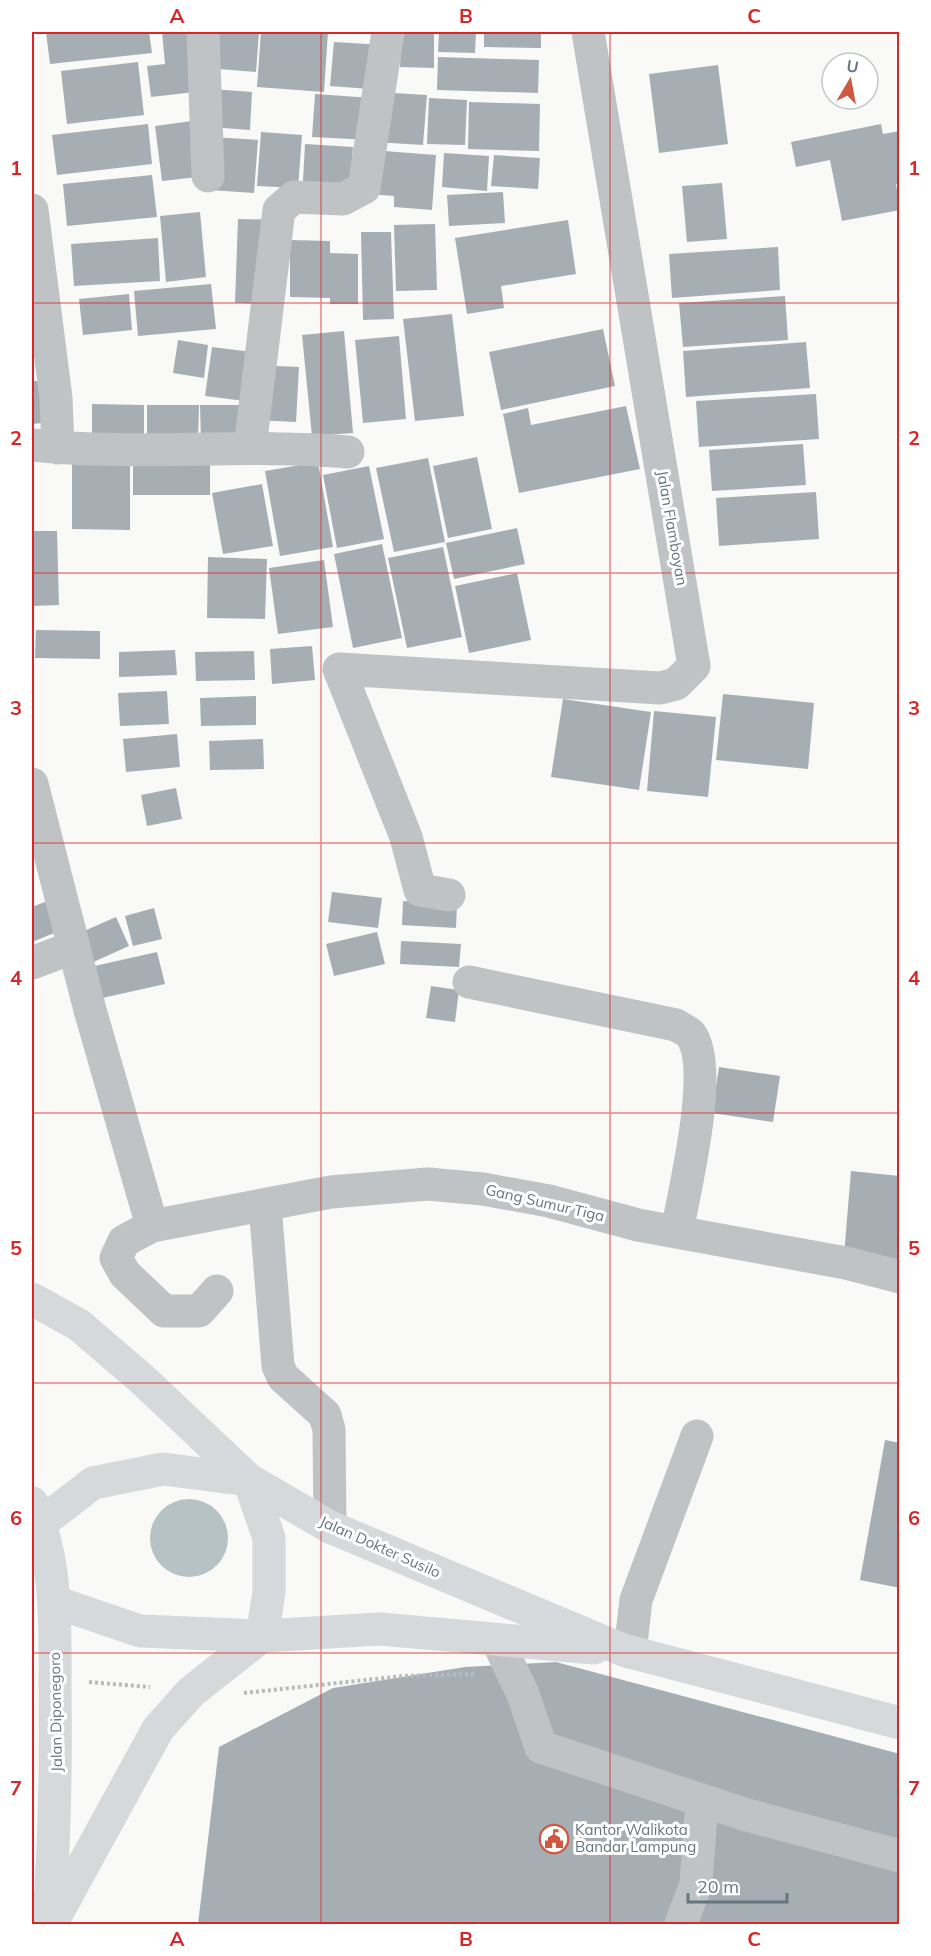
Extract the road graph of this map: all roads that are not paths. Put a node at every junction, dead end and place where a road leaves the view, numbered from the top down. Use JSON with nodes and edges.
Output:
{"nodes":[{"id":1,"x":203,"y":32,"type":"edge"},
{"id":2,"x":388,"y":32,"type":"edge"},
{"id":3,"x":588,"y":32,"type":"edge"},
{"id":4,"x":208,"y":176,"type":"dead end"},
{"id":5,"x":32,"y":210,"type":"edge"},
{"id":6,"x":45,"y":446,"type":"edge"},
{"id":7,"x":250,"y":448,"type":"junction"},
{"id":8,"x":348,"y":452,"type":"dead end"},
{"id":9,"x":32,"y":784,"type":"edge"},
{"id":10,"x":449,"y":896,"type":"dead end"},
{"id":11,"x":74,"y":947,"type":"junction"},
{"id":12,"x":32,"y":963,"type":"edge"},
{"id":13,"x":469,"y":982,"type":"dead end"},
{"id":14,"x":265,"y":1205,"type":"junction"},
{"id":15,"x":152,"y":1226,"type":"junction"},
{"id":16,"x":677,"y":1232,"type":"junction"},
{"id":17,"x":900,"y":1277,"type":"edge"},
{"id":18,"x":217,"y":1291,"type":"dead end"},
{"id":19,"x":32,"y":1299,"type":"edge"},
{"id":20,"x":697,"y":1436,"type":"dead end"},
{"id":21,"x":249,"y":1480,"type":"junction"},
{"id":22,"x":36,"y":1512,"type":"edge"},
{"id":23,"x":330,"y":1527,"type":"junction"},
{"id":24,"x":55,"y":1602,"type":"junction"},
{"id":25,"x":262,"y":1636,"type":"junction"},
{"id":26,"x":497,"y":1640,"type":"junction"},
{"id":27,"x":627,"y":1651,"type":"junction"},
{"id":28,"x":900,"y":1723,"type":"edge"},
{"id":29,"x":702,"y":1800,"type":"junction"},
{"id":30,"x":900,"y":1856,"type":"edge"},
{"id":31,"x":50,"y":1924,"type":"edge"},
{"id":32,"x":681,"y":1924,"type":"edge"}],
"edges":[{"from":1,"to":4,"type":"street"},
{"from":2,"to":7,"type":"street"},
{"from":3,"to":10,"type":"street","name":"Jalan Flamboyan"},
{"from":5,"to":6,"type":"street"},
{"from":6,"to":7,"type":"street"},
{"from":7,"to":8,"type":"street"},
{"from":9,"to":11,"type":"street"},
{"from":11,"to":12,"type":"street"},
{"from":11,"to":15,"type":"street"},
{"from":13,"to":16,"type":"street"},
{"from":14,"to":15,"type":"street","name":"Gang Sumur Tiga"},
{"from":14,"to":16,"type":"street","name":"Gang Sumur Tiga"},
{"from":14,"to":23,"type":"street"},
{"from":15,"to":18,"type":"street","name":"Gang Sumur Tiga"},
{"from":16,"to":17,"type":"street","name":"Gang Sumur Tiga"},
{"from":19,"to":21,"type":"main road"},
{"from":20,"to":27,"type":"street"},
{"from":21,"to":22,"type":"main road","name":"Jalan Dokter Susilo"},
{"from":21,"to":23,"type":"main road","name":"Jalan Dokter Susilo"},
{"from":21,"to":25,"type":"main road"},
{"from":22,"to":24,"type":"main road","name":"Jalan Diponegoro"},
{"from":23,"to":27,"type":"main road","name":"Jalan Dokter Susilo"},
{"from":24,"to":25,"type":"main road","name":"Jalan Dokter Susilo"},
{"from":24,"to":31,"type":"main road","name":"Jalan Diponegoro"},
{"from":25,"to":26,"type":"main road","name":"Jalan Dokter Susilo"},
{"from":25,"to":31,"type":"main road"},
{"from":26,"to":27,"type":"main road","name":"Jalan Dokter Susilo"},
{"from":26,"to":29,"type":"street"},
{"from":27,"to":28,"type":"main road","name":"Jalan Dokter Susilo"},
{"from":29,"to":30,"type":"street"},
{"from":29,"to":32,"type":"street"}]}
